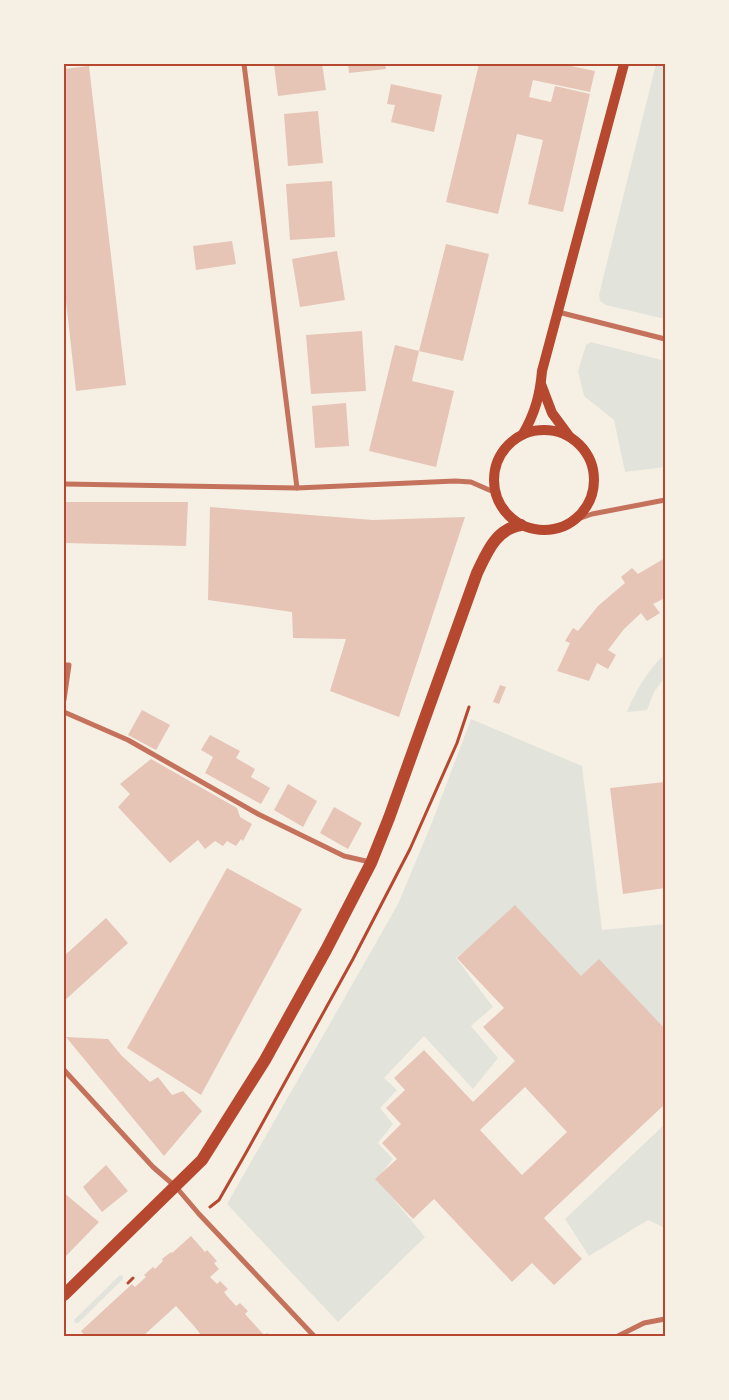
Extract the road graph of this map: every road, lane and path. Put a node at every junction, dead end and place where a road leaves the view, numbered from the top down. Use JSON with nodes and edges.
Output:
{"nodes":[{"id":1,"x":244,"y":64,"type":"edge"},
{"id":2,"x":624,"y":64,"type":"edge"},
{"id":3,"x":558,"y":312,"type":"junction"},
{"id":4,"x":665,"y":339,"type":"edge"},
{"id":5,"x":541,"y":384,"type":"junction"},
{"id":6,"x":523,"y":434,"type":"junction"},
{"id":7,"x":570,"y":436,"type":"junction"},
{"id":8,"x":64,"y":484,"type":"edge"},
{"id":9,"x":297,"y":488,"type":"junction"},
{"id":10,"x":496,"y":493,"type":"junction"},
{"id":11,"x":665,"y":500,"type":"edge"},
{"id":12,"x":575,"y":520,"type":"junction"},
{"id":13,"x":521,"y":525,"type":"junction"},
{"id":14,"x":64,"y":665,"type":"edge"},
{"id":15,"x":64,"y":700,"type":"edge"},
{"id":16,"x":469,"y":708,"type":"dead end"},
{"id":17,"x":64,"y":712,"type":"edge"},
{"id":18,"x":370,"y":863,"type":"junction"},
{"id":19,"x":64,"y":1070,"type":"edge"},
{"id":20,"x":176,"y":1186,"type":"junction"},
{"id":21,"x":199,"y":1214,"type":"junction"},
{"id":22,"x":133,"y":1278,"type":"dead end"},
{"id":23,"x":128,"y":1283,"type":"dead end"},
{"id":24,"x":64,"y":1295,"type":"edge"},
{"id":25,"x":665,"y":1319,"type":"edge"},
{"id":26,"x":314,"y":1336,"type":"edge"},
{"id":27,"x":618,"y":1336,"type":"edge"}],
"edges":[{"from":1,"to":9,"type":"street"},
{"from":2,"to":3,"type":"main road"},
{"from":3,"to":4,"type":"street"},
{"from":3,"to":5,"type":"main road"},
{"from":5,"to":6,"type":"main road"},
{"from":5,"to":7,"type":"main road"},
{"from":6,"to":7,"type":"main road"},
{"from":6,"to":10,"type":"main road"},
{"from":7,"to":12,"type":"main road"},
{"from":8,"to":9,"type":"street"},
{"from":9,"to":10,"type":"street"},
{"from":10,"to":13,"type":"main road"},
{"from":11,"to":12,"type":"street"},
{"from":12,"to":13,"type":"main road"},
{"from":13,"to":18,"type":"main road"},
{"from":14,"to":15,"type":"street"},
{"from":16,"to":21,"type":"path"},
{"from":17,"to":18,"type":"street"},
{"from":18,"to":20,"type":"main road"},
{"from":19,"to":20,"type":"street"},
{"from":20,"to":21,"type":"street"},
{"from":20,"to":24,"type":"main road"},
{"from":21,"to":26,"type":"street"},
{"from":22,"to":23,"type":"path"},
{"from":25,"to":27,"type":"street"}]}
